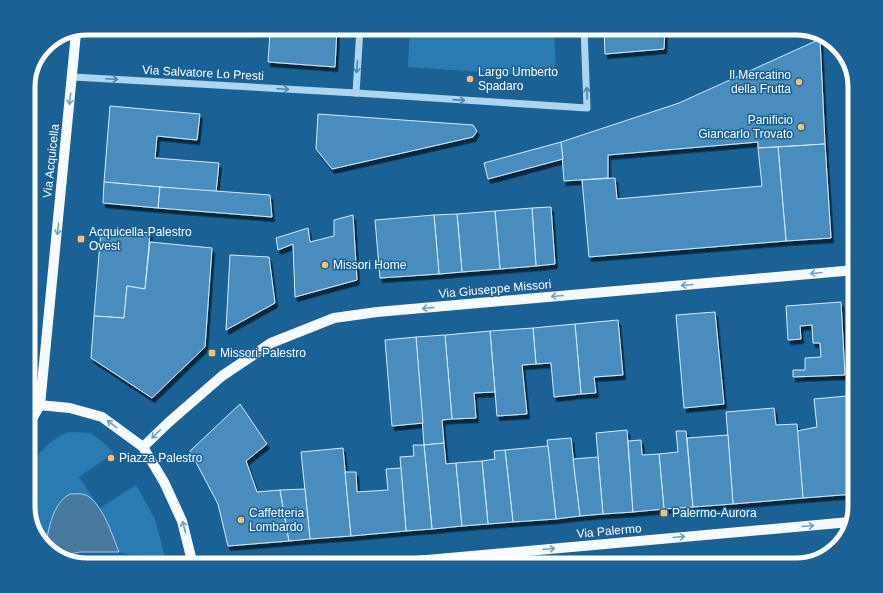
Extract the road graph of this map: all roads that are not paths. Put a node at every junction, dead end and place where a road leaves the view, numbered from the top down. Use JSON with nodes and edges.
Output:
{"nodes":[{"id":1,"x":360,"y":35,"type":"edge"},
{"id":2,"x":584,"y":35,"type":"edge"},
{"id":3,"x":76,"y":36,"type":"edge"},
{"id":4,"x":73,"y":77,"type":"junction"},
{"id":5,"x":356,"y":93,"type":"junction"},
{"id":6,"x":848,"y":271,"type":"edge"},
{"id":7,"x":35,"y":405,"type":"edge"},
{"id":8,"x":40,"y":405,"type":"junction"},
{"id":9,"x":35,"y":414,"type":"edge"},
{"id":10,"x":143,"y":447,"type":"junction"},
{"id":11,"x":845,"y":522,"type":"edge"},
{"id":12,"x":192,"y":558,"type":"edge"},
{"id":13,"x":449,"y":558,"type":"edge"}],
"edges":[{"from":1,"to":5,"type":"street","one_way":true},
{"from":5,"to":2,"type":"street","name":"Via Salvatore Lo Presti","one_way":true},
{"from":3,"to":4,"type":"main road","name":"Via Acquicella"},
{"from":4,"to":5,"type":"street","name":"Via Salvatore Lo Presti","one_way":true},
{"from":4,"to":8,"type":"main road","name":"Via Acquicella","one_way":true},
{"from":6,"to":10,"type":"main road","name":"Via Giuseppe Missori","one_way":true},
{"from":7,"to":8,"type":"main road"},
{"from":8,"to":9,"type":"main road"},
{"from":10,"to":8,"type":"main road","one_way":true},
{"from":12,"to":10,"type":"main road","one_way":true},
{"from":13,"to":11,"type":"main road","name":"Via Palermo","one_way":true}]}
